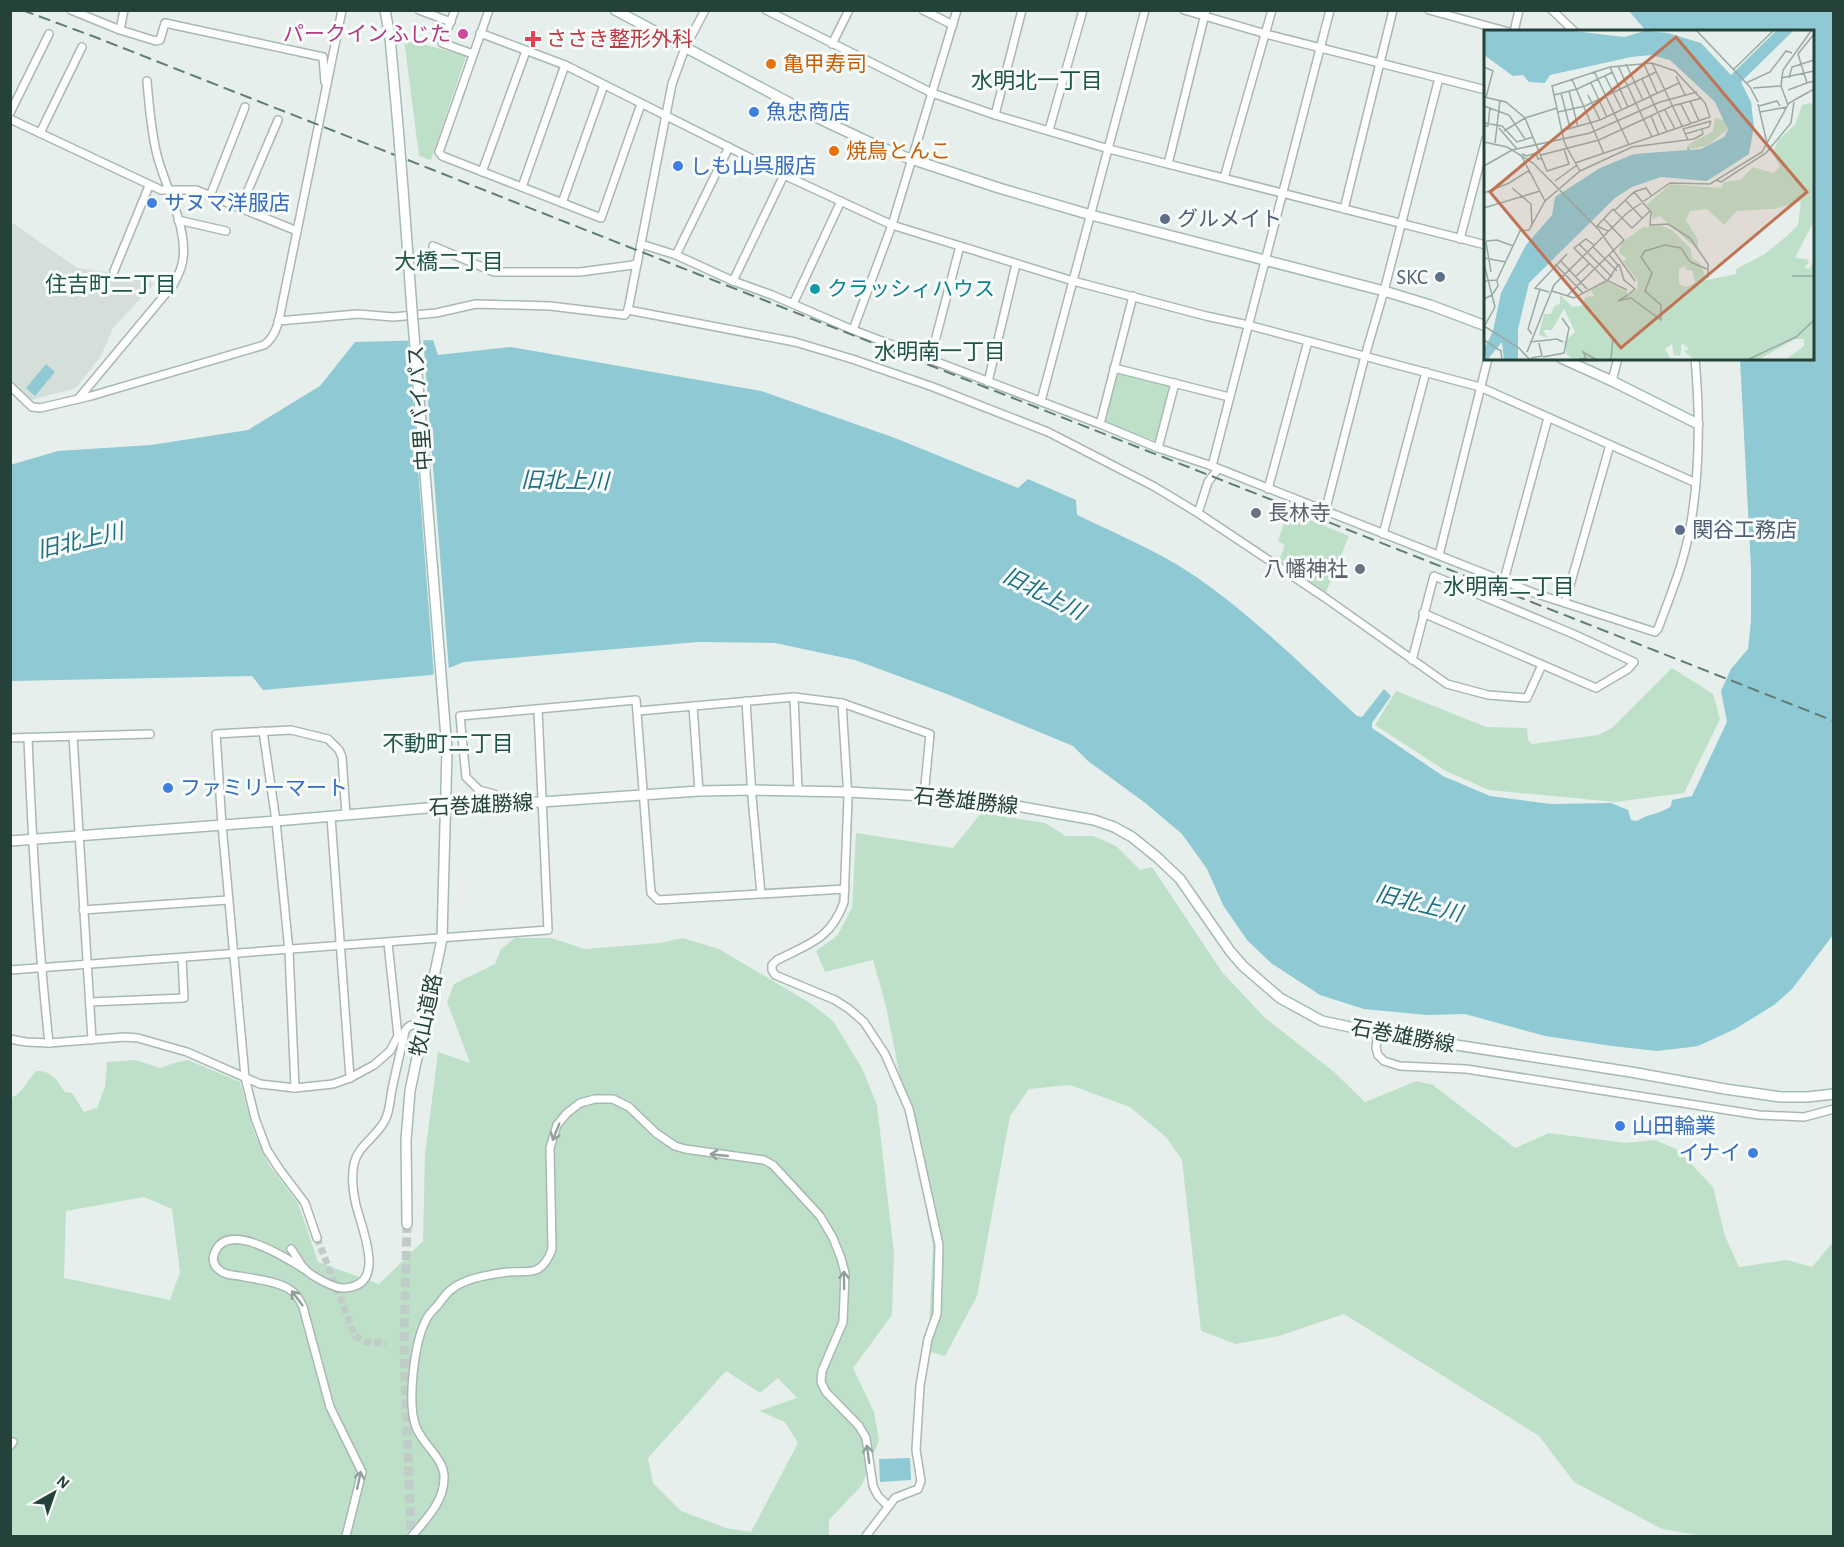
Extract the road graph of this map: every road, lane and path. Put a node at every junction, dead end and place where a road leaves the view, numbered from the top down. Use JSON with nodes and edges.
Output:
{"nodes":[{"id":1,"x":70,"y":10,"type":"edge"},
{"id":2,"x":124,"y":10,"type":"edge"},
{"id":3,"x":342,"y":10,"type":"edge"},
{"id":4,"x":385,"y":10,"type":"edge"},
{"id":5,"x":419,"y":10,"type":"edge"},
{"id":6,"x":455,"y":10,"type":"edge"},
{"id":7,"x":489,"y":10,"type":"edge"},
{"id":8,"x":615,"y":10,"type":"edge"},
{"id":9,"x":705,"y":10,"type":"edge"},
{"id":10,"x":766,"y":10,"type":"edge"},
{"id":11,"x":849,"y":10,"type":"edge"},
{"id":12,"x":923,"y":10,"type":"edge"},
{"id":13,"x":957,"y":10,"type":"edge"},
{"id":14,"x":1022,"y":10,"type":"edge"},
{"id":15,"x":1083,"y":10,"type":"edge"},
{"id":16,"x":1145,"y":10,"type":"edge"},
{"id":17,"x":1184,"y":10,"type":"edge"},
{"id":18,"x":1272,"y":10,"type":"edge"},
{"id":19,"x":1330,"y":10,"type":"edge"},
{"id":20,"x":1393,"y":10,"type":"edge"},
{"id":21,"x":1429,"y":10,"type":"edge"},
{"id":22,"x":1520,"y":10,"type":"edge"},
{"id":23,"x":1552,"y":10,"type":"edge"},
{"id":24,"x":779,"y":13,"type":"edge"},
{"id":25,"x":1206,"y":13,"type":"edge"},
{"id":26,"x":90,"y":14,"type":"edge"},
{"id":27,"x":451,"y":21,"type":"junction"},
{"id":28,"x":953,"y":25,"type":"junction"},
{"id":29,"x":120,"y":30,"type":"junction"},
{"id":30,"x":1502,"y":30,"type":"edge"},
{"id":31,"x":1515,"y":30,"type":"edge"},
{"id":32,"x":1573,"y":30,"type":"edge"},
{"id":33,"x":480,"y":33,"type":"junction"},
{"id":34,"x":49,"y":34,"type":"dead end"},
{"id":35,"x":1266,"y":34,"type":"junction"},
{"id":36,"x":832,"y":44,"type":"junction"},
{"id":37,"x":82,"y":46,"type":"dead end"},
{"id":38,"x":1320,"y":47,"type":"junction"},
{"id":39,"x":685,"y":48,"type":"junction"},
{"id":40,"x":526,"y":51,"type":"junction"},
{"id":41,"x":473,"y":54,"type":"junction"},
{"id":42,"x":1380,"y":63,"type":"junction"},
{"id":43,"x":565,"y":65,"type":"junction"},
{"id":44,"x":1439,"y":78,"type":"junction"},
{"id":45,"x":147,"y":81,"type":"dead end"},
{"id":46,"x":604,"y":85,"type":"junction"},
{"id":47,"x":325,"y":90,"type":"junction"},
{"id":48,"x":1484,"y":90,"type":"edge"},
{"id":49,"x":932,"y":93,"type":"junction"},
{"id":50,"x":641,"y":104,"type":"junction"},
{"id":51,"x":245,"y":107,"type":"dead end"},
{"id":52,"x":10,"y":113,"type":"edge"},
{"id":53,"x":665,"y":115,"type":"junction"},
{"id":54,"x":995,"y":115,"type":"junction"},
{"id":55,"x":13,"y":120,"type":"edge"},
{"id":56,"x":278,"y":120,"type":"dead end"},
{"id":57,"x":10,"y":130,"type":"edge"},
{"id":58,"x":1049,"y":130,"type":"junction"},
{"id":59,"x":40,"y":133,"type":"junction"},
{"id":60,"x":1484,"y":143,"type":"edge"},
{"id":61,"x":729,"y":147,"type":"junction"},
{"id":62,"x":1109,"y":149,"type":"junction"},
{"id":63,"x":913,"y":159,"type":"junction"},
{"id":64,"x":1168,"y":164,"type":"junction"},
{"id":65,"x":482,"y":172,"type":"junction"},
{"id":66,"x":784,"y":175,"type":"junction"},
{"id":67,"x":1224,"y":178,"type":"junction"},
{"id":68,"x":150,"y":186,"type":"junction"},
{"id":69,"x":522,"y":187,"type":"junction"},
{"id":70,"x":170,"y":191,"type":"junction"},
{"id":71,"x":1282,"y":193,"type":"junction"},
{"id":72,"x":210,"y":196,"type":"junction"},
{"id":73,"x":841,"y":201,"type":"junction"},
{"id":74,"x":562,"y":203,"type":"junction"},
{"id":75,"x":240,"y":209,"type":"junction"},
{"id":76,"x":1344,"y":209,"type":"junction"},
{"id":77,"x":1091,"y":215,"type":"junction"},
{"id":78,"x":178,"y":220,"type":"junction"},
{"id":79,"x":1400,"y":224,"type":"junction"},
{"id":80,"x":892,"y":225,"type":"junction"},
{"id":81,"x":226,"y":231,"type":"dead end"},
{"id":82,"x":297,"y":231,"type":"junction"},
{"id":83,"x":1460,"y":239,"type":"junction"},
{"id":84,"x":641,"y":244,"type":"junction"},
{"id":85,"x":1484,"y":245,"type":"edge"},
{"id":86,"x":433,"y":246,"type":"dead end"},
{"id":87,"x":960,"y":246,"type":"junction"},
{"id":88,"x":676,"y":255,"type":"junction"},
{"id":89,"x":1266,"y":261,"type":"junction"},
{"id":90,"x":637,"y":263,"type":"junction"},
{"id":91,"x":1016,"y":264,"type":"junction"},
{"id":92,"x":114,"y":272,"type":"dead end"},
{"id":93,"x":733,"y":281,"type":"junction"},
{"id":94,"x":1073,"y":281,"type":"junction"},
{"id":95,"x":1383,"y":291,"type":"junction"},
{"id":96,"x":1133,"y":297,"type":"junction"},
{"id":97,"x":793,"y":304,"type":"junction"},
{"id":98,"x":628,"y":310,"type":"junction"},
{"id":99,"x":278,"y":321,"type":"junction"},
{"id":100,"x":1248,"y":325,"type":"junction"},
{"id":101,"x":1484,"y":326,"type":"edge"},
{"id":102,"x":853,"y":330,"type":"junction"},
{"id":103,"x":1308,"y":341,"type":"junction"},
{"id":104,"x":1365,"y":356,"type":"junction"},
{"id":105,"x":930,"y":360,"type":"junction"},
{"id":106,"x":1487,"y":360,"type":"edge"},
{"id":107,"x":1565,"y":360,"type":"edge"},
{"id":108,"x":1617,"y":360,"type":"edge"},
{"id":109,"x":1695,"y":360,"type":"edge"},
{"id":110,"x":1114,"y":368,"type":"junction"},
{"id":111,"x":1426,"y":372,"type":"junction"},
{"id":112,"x":1612,"y":381,"type":"junction"},
{"id":113,"x":988,"y":382,"type":"junction"},
{"id":114,"x":1175,"y":384,"type":"junction"},
{"id":115,"x":10,"y":386,"type":"edge"},
{"id":116,"x":1480,"y":387,"type":"junction"},
{"id":117,"x":1229,"y":397,"type":"junction"},
{"id":118,"x":73,"y":400,"type":"junction"},
{"id":119,"x":1041,"y":401,"type":"junction"},
{"id":120,"x":1548,"y":418,"type":"junction"},
{"id":121,"x":1100,"y":424,"type":"junction"},
{"id":122,"x":1698,"y":424,"type":"junction"},
{"id":123,"x":1610,"y":445,"type":"junction"},
{"id":124,"x":1158,"y":448,"type":"junction"},
{"id":125,"x":1215,"y":468,"type":"junction"},
{"id":126,"x":1696,"y":483,"type":"junction"},
{"id":127,"x":1268,"y":489,"type":"junction"},
{"id":128,"x":1325,"y":512,"type":"junction"},
{"id":129,"x":1198,"y":513,"type":"junction"},
{"id":130,"x":1383,"y":534,"type":"junction"},
{"id":131,"x":1439,"y":555,"type":"junction"},
{"id":132,"x":1504,"y":580,"type":"junction"},
{"id":133,"x":1565,"y":603,"type":"junction"},
{"id":134,"x":1423,"y":613,"type":"junction"},
{"id":135,"x":1412,"y":660,"type":"junction"},
{"id":136,"x":1542,"y":664,"type":"junction"},
{"id":137,"x":794,"y":697,"type":"junction"},
{"id":138,"x":746,"y":701,"type":"junction"},
{"id":139,"x":842,"y":703,"type":"junction"},
{"id":140,"x":693,"y":706,"type":"junction"},
{"id":141,"x":538,"y":710,"type":"junction"},
{"id":142,"x":638,"y":711,"type":"junction"},
{"id":143,"x":263,"y":731,"type":"junction"},
{"id":144,"x":150,"y":734,"type":"dead end"},
{"id":145,"x":73,"y":736,"type":"junction"},
{"id":146,"x":10,"y":738,"type":"edge"},
{"id":147,"x":28,"y":738,"type":"junction"},
{"id":148,"x":752,"y":789,"type":"junction"},
{"id":149,"x":798,"y":790,"type":"junction"},
{"id":150,"x":699,"y":791,"type":"junction"},
{"id":151,"x":847,"y":792,"type":"junction"},
{"id":152,"x":643,"y":795,"type":"junction"},
{"id":153,"x":924,"y":796,"type":"junction"},
{"id":154,"x":542,"y":802,"type":"junction"},
{"id":155,"x":495,"y":805,"type":"junction"},
{"id":156,"x":445,"y":806,"type":"junction"},
{"id":157,"x":346,"y":815,"type":"junction"},
{"id":158,"x":331,"y":817,"type":"junction"},
{"id":159,"x":276,"y":821,"type":"junction"},
{"id":160,"x":222,"y":825,"type":"junction"},
{"id":161,"x":78,"y":836,"type":"junction"},
{"id":162,"x":32,"y":839,"type":"junction"},
{"id":163,"x":10,"y":840,"type":"edge"},
{"id":164,"x":845,"y":889,"type":"junction"},
{"id":165,"x":761,"y":894,"type":"junction"},
{"id":166,"x":228,"y":900,"type":"junction"},
{"id":167,"x":83,"y":910,"type":"junction"},
{"id":168,"x":442,"y":939,"type":"junction"},
{"id":169,"x":388,"y":943,"type":"junction"},
{"id":170,"x":340,"y":946,"type":"junction"},
{"id":171,"x":288,"y":951,"type":"junction"},
{"id":172,"x":234,"y":954,"type":"junction"},
{"id":173,"x":182,"y":958,"type":"junction"},
{"id":174,"x":88,"y":965,"type":"junction"},
{"id":175,"x":41,"y":968,"type":"junction"},
{"id":176,"x":10,"y":970,"type":"edge"},
{"id":177,"x":90,"y":1002,"type":"junction"},
{"id":178,"x":425,"y":1027,"type":"junction"},
{"id":179,"x":1378,"y":1033,"type":"junction"},
{"id":180,"x":10,"y":1038,"type":"edge"},
{"id":181,"x":92,"y":1041,"type":"junction"},
{"id":182,"x":49,"y":1043,"type":"junction"},
{"id":183,"x":245,"y":1077,"type":"junction"},
{"id":184,"x":350,"y":1078,"type":"junction"},
{"id":185,"x":295,"y":1088,"type":"junction"},
{"id":186,"x":1833,"y":1094,"type":"edge"},
{"id":187,"x":1833,"y":1109,"type":"edge"},
{"id":188,"x":407,"y":1224,"type":"tunnel mouth"},
{"id":189,"x":317,"y":1238,"type":"tunnel mouth"},
{"id":190,"x":291,"y":1249,"type":"dead end"},
{"id":191,"x":304,"y":1269,"type":"junction"},
{"id":192,"x":888,"y":1506,"type":"junction"},
{"id":193,"x":346,"y":1536,"type":"edge"},
{"id":194,"x":412,"y":1536,"type":"edge"},
{"id":195,"x":866,"y":1536,"type":"edge"}],
"edges":[{"from":1,"to":26,"type":"street"},
{"from":2,"to":29,"type":"street"},
{"from":3,"to":47,"type":"street"},
{"from":4,"to":156,"type":"street","name":"中里バイパス","bridge":true},
{"from":5,"to":27,"type":"street"},
{"from":6,"to":27,"type":"street"},
{"from":7,"to":33,"type":"street"},
{"from":8,"to":39,"type":"street"},
{"from":9,"to":39,"type":"street"},
{"from":10,"to":24,"type":"street"},
{"from":11,"to":36,"type":"street"},
{"from":12,"to":28,"type":"street"},
{"from":13,"to":28,"type":"street"},
{"from":14,"to":54,"type":"street"},
{"from":15,"to":58,"type":"street"},
{"from":16,"to":62,"type":"street"},
{"from":17,"to":25,"type":"street"},
{"from":18,"to":35,"type":"street"},
{"from":19,"to":38,"type":"street"},
{"from":20,"to":42,"type":"street"},
{"from":21,"to":30,"type":"street"},
{"from":22,"to":31,"type":"street"},
{"from":23,"to":32,"type":"street"},
{"from":24,"to":36,"type":"street"},
{"from":25,"to":35,"type":"street"},
{"from":25,"to":64,"type":"street"},
{"from":26,"to":29,"type":"street"},
{"from":27,"to":41,"type":"street"},
{"from":28,"to":49,"type":"street"},
{"from":29,"to":47,"type":"street"},
{"from":33,"to":40,"type":"street"},
{"from":33,"to":41,"type":"street"},
{"from":34,"to":52,"type":"street"},
{"from":35,"to":38,"type":"street"},
{"from":35,"to":67,"type":"street"},
{"from":36,"to":49,"type":"street"},
{"from":37,"to":59,"type":"street"},
{"from":38,"to":42,"type":"street"},
{"from":38,"to":71,"type":"street"},
{"from":39,"to":53,"type":"street"},
{"from":39,"to":63,"type":"street"},
{"from":40,"to":43,"type":"street"},
{"from":40,"to":65,"type":"street"},
{"from":41,"to":65,"type":"street"},
{"from":42,"to":44,"type":"street"},
{"from":42,"to":76,"type":"street"},
{"from":43,"to":46,"type":"street"},
{"from":43,"to":69,"type":"street"},
{"from":44,"to":48,"type":"street"},
{"from":44,"to":79,"type":"street"},
{"from":45,"to":70,"type":"street"},
{"from":46,"to":50,"type":"street"},
{"from":46,"to":74,"type":"street"},
{"from":47,"to":82,"type":"street"},
{"from":49,"to":54,"type":"street"},
{"from":49,"to":63,"type":"street"},
{"from":50,"to":53,"type":"street"},
{"from":50,"to":74,"type":"street"},
{"from":51,"to":72,"type":"street"},
{"from":53,"to":61,"type":"street"},
{"from":53,"to":84,"type":"street"},
{"from":54,"to":58,"type":"street"},
{"from":55,"to":57,"type":"street"},
{"from":55,"to":59,"type":"street"},
{"from":56,"to":75,"type":"street"},
{"from":58,"to":62,"type":"street"},
{"from":59,"to":68,"type":"street"},
{"from":60,"to":83,"type":"street"},
{"from":61,"to":66,"type":"street"},
{"from":61,"to":88,"type":"street"},
{"from":62,"to":64,"type":"street"},
{"from":62,"to":77,"type":"street"},
{"from":63,"to":77,"type":"street"},
{"from":63,"to":80,"type":"street"},
{"from":64,"to":67,"type":"street"},
{"from":65,"to":69,"type":"street"},
{"from":66,"to":73,"type":"street"},
{"from":66,"to":93,"type":"street"},
{"from":67,"to":71,"type":"street"},
{"from":68,"to":70,"type":"street"},
{"from":68,"to":92,"type":"street"},
{"from":69,"to":74,"type":"street"},
{"from":70,"to":72,"type":"street"},
{"from":70,"to":78,"type":"street"},
{"from":71,"to":76,"type":"street"},
{"from":71,"to":89,"type":"street"},
{"from":72,"to":75,"type":"street"},
{"from":73,"to":80,"type":"street"},
{"from":73,"to":97,"type":"street"},
{"from":75,"to":82,"type":"street"},
{"from":76,"to":79,"type":"street"},
{"from":77,"to":89,"type":"street"},
{"from":77,"to":94,"type":"street"},
{"from":78,"to":81,"type":"street"},
{"from":78,"to":118,"type":"street"},
{"from":79,"to":83,"type":"street"},
{"from":79,"to":95,"type":"street"},
{"from":80,"to":87,"type":"street"},
{"from":80,"to":102,"type":"street"},
{"from":82,"to":99,"type":"street"},
{"from":83,"to":85,"type":"street"},
{"from":84,"to":88,"type":"street"},
{"from":84,"to":90,"type":"street"},
{"from":86,"to":90,"type":"street"},
{"from":87,"to":91,"type":"street"},
{"from":87,"to":105,"type":"street"},
{"from":88,"to":93,"type":"street"},
{"from":89,"to":95,"type":"street"},
{"from":89,"to":100,"type":"street"},
{"from":90,"to":98,"type":"street"},
{"from":91,"to":94,"type":"street"},
{"from":91,"to":113,"type":"street"},
{"from":93,"to":97,"type":"street"},
{"from":94,"to":96,"type":"street"},
{"from":94,"to":119,"type":"street"},
{"from":95,"to":101,"type":"street"},
{"from":95,"to":104,"type":"street"},
{"from":96,"to":100,"type":"street"},
{"from":96,"to":110,"type":"street"},
{"from":97,"to":102,"type":"street"},
{"from":98,"to":99,"type":"street"},
{"from":98,"to":129,"type":"street"},
{"from":99,"to":118,"type":"street"},
{"from":100,"to":103,"type":"street"},
{"from":100,"to":117,"type":"street"},
{"from":102,"to":105,"type":"street"},
{"from":103,"to":104,"type":"street"},
{"from":103,"to":127,"type":"street"},
{"from":104,"to":111,"type":"street"},
{"from":104,"to":128,"type":"street"},
{"from":105,"to":113,"type":"street"},
{"from":106,"to":116,"type":"street"},
{"from":107,"to":112,"type":"street"},
{"from":108,"to":112,"type":"street"},
{"from":109,"to":122,"type":"street"},
{"from":110,"to":114,"type":"street"},
{"from":110,"to":121,"type":"street"},
{"from":111,"to":116,"type":"street"},
{"from":111,"to":130,"type":"street"},
{"from":112,"to":122,"type":"street"},
{"from":113,"to":119,"type":"street"},
{"from":114,"to":117,"type":"street"},
{"from":114,"to":124,"type":"street"},
{"from":115,"to":118,"type":"street"},
{"from":116,"to":120,"type":"street"},
{"from":116,"to":131,"type":"street"},
{"from":117,"to":125,"type":"street"},
{"from":119,"to":121,"type":"street"},
{"from":120,"to":123,"type":"street"},
{"from":120,"to":132,"type":"street"},
{"from":121,"to":124,"type":"street"},
{"from":122,"to":126,"type":"street"},
{"from":123,"to":126,"type":"street"},
{"from":123,"to":133,"type":"street"},
{"from":124,"to":125,"type":"street"},
{"from":125,"to":127,"type":"street"},
{"from":125,"to":129,"type":"street"},
{"from":126,"to":133,"type":"street"},
{"from":127,"to":128,"type":"street"},
{"from":128,"to":130,"type":"street"},
{"from":129,"to":135,"type":"street"},
{"from":130,"to":131,"type":"street"},
{"from":131,"to":132,"type":"street"},
{"from":132,"to":133,"type":"street"},
{"from":134,"to":135,"type":"street"},
{"from":134,"to":136,"type":"street"},
{"from":134,"to":136,"type":"street"},
{"from":135,"to":136,"type":"street"},
{"from":137,"to":138,"type":"street"},
{"from":137,"to":139,"type":"street"},
{"from":137,"to":149,"type":"street"},
{"from":138,"to":140,"type":"street"},
{"from":138,"to":148,"type":"street"},
{"from":139,"to":151,"type":"street"},
{"from":139,"to":153,"type":"street"},
{"from":140,"to":142,"type":"street"},
{"from":140,"to":150,"type":"street"},
{"from":141,"to":142,"type":"street"},
{"from":141,"to":154,"type":"street"},
{"from":141,"to":155,"type":"street"},
{"from":142,"to":152,"type":"street"},
{"from":143,"to":157,"type":"street"},
{"from":143,"to":159,"type":"street"},
{"from":143,"to":160,"type":"street"},
{"from":144,"to":145,"type":"street"},
{"from":145,"to":147,"type":"street"},
{"from":145,"to":161,"type":"street"},
{"from":146,"to":147,"type":"street"},
{"from":147,"to":162,"type":"street"},
{"from":148,"to":149,"type":"street","name":"石巻雄勝線"},
{"from":148,"to":150,"type":"street","name":"石巻雄勝線"},
{"from":148,"to":165,"type":"street"},
{"from":149,"to":151,"type":"street","name":"石巻雄勝線"},
{"from":150,"to":152,"type":"street","name":"石巻雄勝線"},
{"from":151,"to":153,"type":"street","name":"石巻雄勝線"},
{"from":151,"to":164,"type":"street"},
{"from":152,"to":154,"type":"street","name":"石巻雄勝線"},
{"from":152,"to":165,"type":"street"},
{"from":153,"to":179,"type":"street","name":"石巻雄勝線"},
{"from":154,"to":155,"type":"street","name":"石巻雄勝線"},
{"from":154,"to":168,"type":"street"},
{"from":155,"to":156,"type":"street","name":"石巻雄勝線"},
{"from":156,"to":157,"type":"street","name":"石巻雄勝線"},
{"from":156,"to":168,"type":"street","name":"牧山道路"},
{"from":157,"to":158,"type":"street","name":"石巻雄勝線"},
{"from":158,"to":159,"type":"street","name":"石巻雄勝線"},
{"from":158,"to":170,"type":"street"},
{"from":159,"to":160,"type":"street","name":"石巻雄勝線"},
{"from":159,"to":171,"type":"street"},
{"from":160,"to":161,"type":"street","name":"石巻雄勝線"},
{"from":160,"to":166,"type":"street"},
{"from":161,"to":162,"type":"street","name":"石巻雄勝線"},
{"from":161,"to":167,"type":"street"},
{"from":162,"to":163,"type":"street","name":"石巻雄勝線"},
{"from":162,"to":175,"type":"street"},
{"from":164,"to":165,"type":"street"},
{"from":164,"to":192,"type":"street"},
{"from":166,"to":167,"type":"street"},
{"from":166,"to":172,"type":"street"},
{"from":167,"to":174,"type":"street"},
{"from":168,"to":169,"type":"street"},
{"from":168,"to":178,"type":"street","name":"牧山道路"},
{"from":169,"to":170,"type":"street"},
{"from":169,"to":184,"type":"street"},
{"from":170,"to":171,"type":"street"},
{"from":170,"to":184,"type":"street"},
{"from":171,"to":172,"type":"street"},
{"from":171,"to":185,"type":"street"},
{"from":172,"to":173,"type":"street"},
{"from":172,"to":183,"type":"street"},
{"from":173,"to":174,"type":"street"},
{"from":173,"to":177,"type":"street"},
{"from":174,"to":175,"type":"street"},
{"from":174,"to":177,"type":"street"},
{"from":175,"to":176,"type":"street"},
{"from":175,"to":182,"type":"street"},
{"from":177,"to":181,"type":"street"},
{"from":178,"to":188,"type":"street","name":"牧山道路"},
{"from":178,"to":191,"type":"street"},
{"from":179,"to":186,"type":"street","name":"石巻雄勝線"},
{"from":179,"to":187,"type":"street"},
{"from":180,"to":182,"type":"street"},
{"from":181,"to":182,"type":"street"},
{"from":181,"to":183,"type":"street"},
{"from":183,"to":185,"type":"street"},
{"from":183,"to":189,"type":"street"},
{"from":184,"to":185,"type":"street"},
{"from":190,"to":191,"type":"street"},
{"from":193,"to":191,"type":"street","one_way":true},
{"from":192,"to":194,"type":"street","one_way":true},
{"from":192,"to":195,"type":"street"}]}
